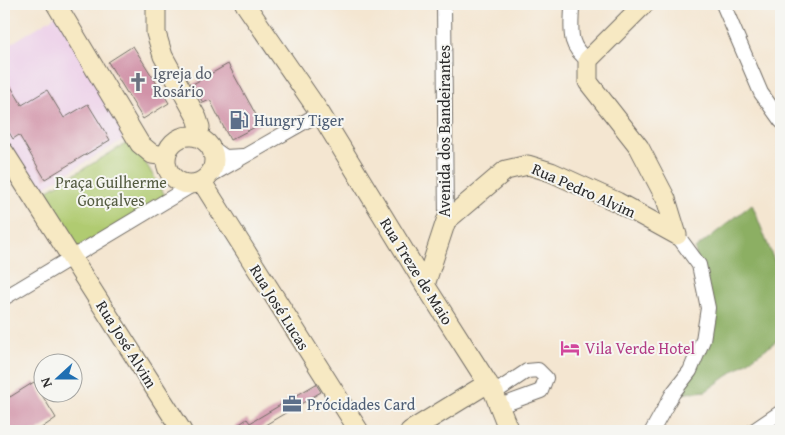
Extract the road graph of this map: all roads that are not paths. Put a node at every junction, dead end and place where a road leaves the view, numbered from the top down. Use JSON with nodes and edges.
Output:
{"nodes":[{"id":1,"x":56,"y":4,"type":"edge"},
{"id":2,"x":156,"y":4,"type":"edge"},
{"id":3,"x":245,"y":4,"type":"edge"},
{"id":4,"x":444,"y":4,"type":"edge"},
{"id":5,"x":572,"y":4,"type":"edge"},
{"id":6,"x":644,"y":4,"type":"edge"},
{"id":7,"x":723,"y":4,"type":"edge"},
{"id":8,"x":588,"y":60,"type":"junction"},
{"id":9,"x":320,"y":113,"type":"junction"},
{"id":10,"x":781,"y":121,"type":"edge"},
{"id":11,"x":204,"y":142,"type":"junction"},
{"id":12,"x":4,"y":152,"type":"edge"},
{"id":13,"x":246,"y":155,"type":"junction"},
{"id":14,"x":166,"y":156,"type":"junction"},
{"id":15,"x":201,"y":181,"type":"junction"},
{"id":16,"x":446,"y":221,"type":"junction"},
{"id":17,"x":677,"y":235,"type":"junction"},
{"id":18,"x":72,"y":258,"type":"junction"},
{"id":19,"x":425,"y":285,"type":"junction"},
{"id":20,"x":4,"y":298,"type":"edge"},
{"id":21,"x":494,"y":394,"type":"junction"},
{"id":22,"x":781,"y":412,"type":"edge"},
{"id":23,"x":182,"y":431,"type":"edge"},
{"id":24,"x":359,"y":431,"type":"edge"},
{"id":25,"x":410,"y":431,"type":"edge"},
{"id":26,"x":509,"y":431,"type":"edge"},
{"id":27,"x":652,"y":431,"type":"edge"},
{"id":28,"x":753,"y":431,"type":"edge"}],
"edges":[{"from":1,"to":14,"type":"main road"},
{"from":2,"to":11,"type":"main road"},
{"from":3,"to":9,"type":"main road","name":"Rua Treze de Maio"},
{"from":4,"to":16,"type":"street","name":"Avenida dos Bandeirantes"},
{"from":5,"to":8,"type":"street"},
{"from":6,"to":8,"type":"main road"},
{"from":7,"to":10,"type":"street"},
{"from":8,"to":17,"type":"main road"},
{"from":9,"to":13,"type":"street"},
{"from":9,"to":19,"type":"main road","name":"Rua Treze de Maio"},
{"from":11,"to":13,"type":"street"},
{"from":11,"to":14,"type":"main road"},
{"from":11,"to":15,"type":"main road"},
{"from":12,"to":18,"type":"main road","name":"Rua José Alvim"},
{"from":13,"to":15,"type":"street"},
{"from":14,"to":15,"type":"main road"},
{"from":15,"to":18,"type":"street"},
{"from":15,"to":24,"type":"main road","name":"Rua José Lucas"},
{"from":16,"to":17,"type":"main road","name":"Rua Pedro Alvim"},
{"from":16,"to":19,"type":"main road","name":"Avenida dos Bandeirantes"},
{"from":17,"to":27,"type":"street"},
{"from":18,"to":20,"type":"street"},
{"from":18,"to":23,"type":"main road","name":"Rua José Alvim"},
{"from":19,"to":21,"type":"main road","name":"Rua Treze de Maio"},
{"from":21,"to":25,"type":"main road"},
{"from":21,"to":26,"type":"main road","name":"Rua Treze de Maio"},
{"from":22,"to":28,"type":"street"}]}
